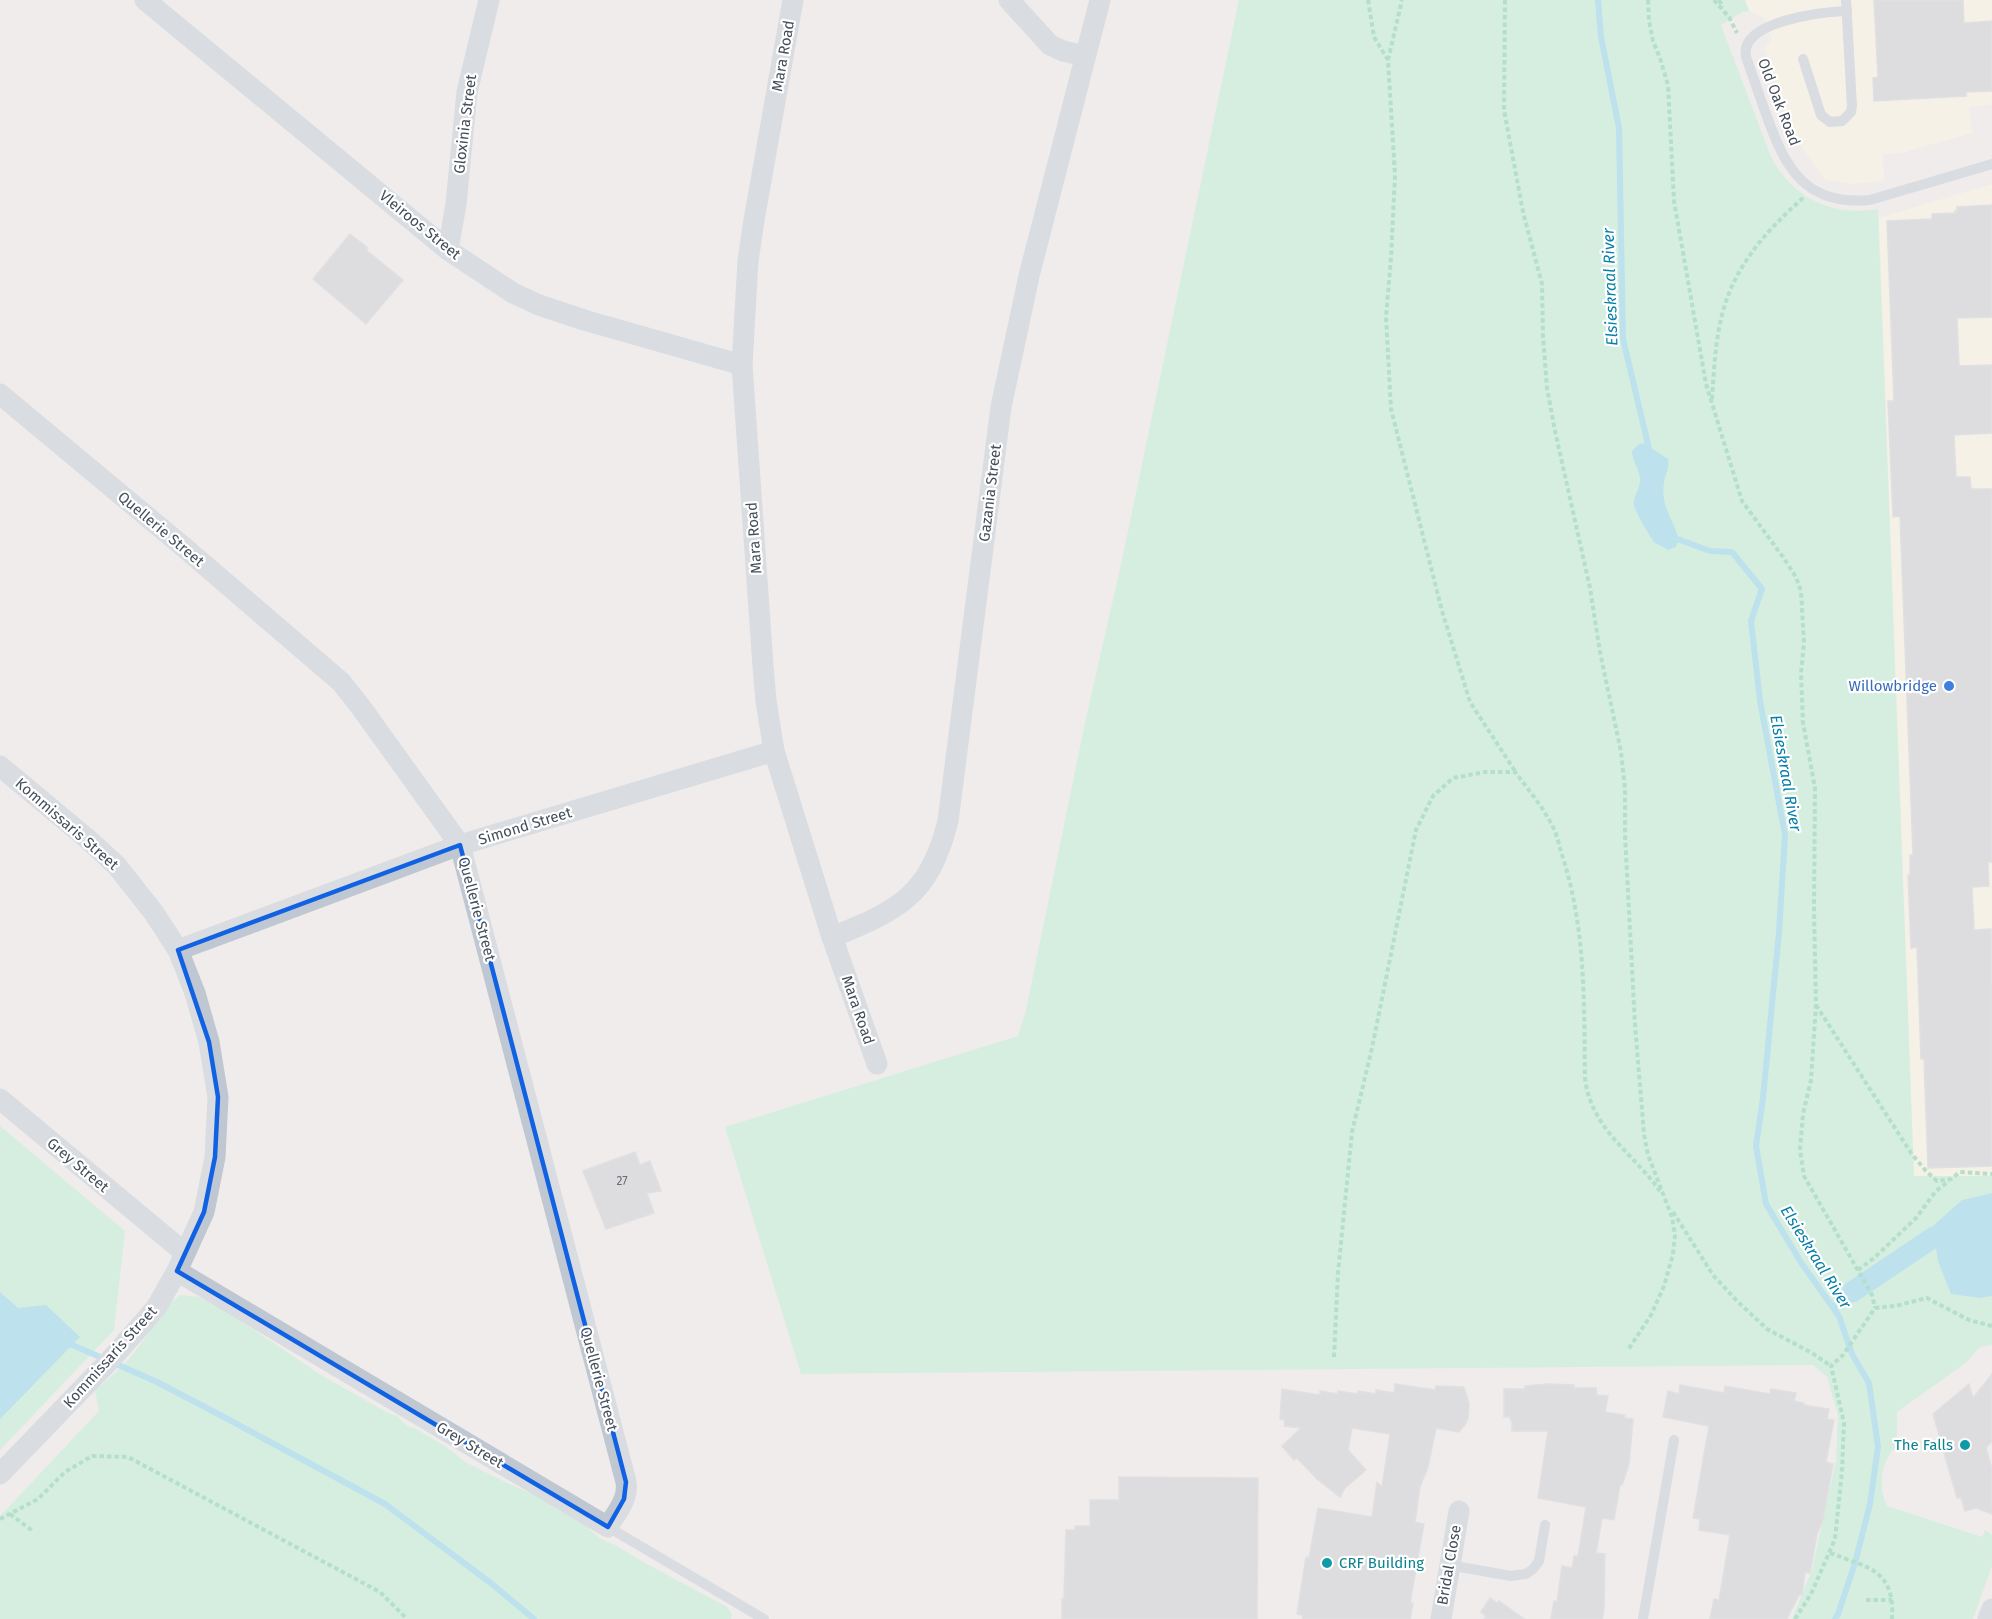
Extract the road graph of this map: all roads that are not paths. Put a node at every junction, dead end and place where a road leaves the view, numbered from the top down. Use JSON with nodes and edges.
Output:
{"nodes":[{"id":1,"x":145,"y":0,"type":"edge"},
{"id":2,"x":489,"y":0,"type":"edge"},
{"id":3,"x":794,"y":0,"type":"edge"},
{"id":4,"x":1010,"y":0,"type":"edge"},
{"id":5,"x":1100,"y":0,"type":"edge"},
{"id":6,"x":1846,"y":5,"type":"edge"},
{"id":7,"x":1085,"y":56,"type":"junction"},
{"id":8,"x":1803,"y":59,"type":"dead end"},
{"id":9,"x":1992,"y":165,"type":"edge"},
{"id":10,"x":448,"y":250,"type":"junction"},
{"id":11,"x":742,"y":365,"type":"junction"},
{"id":12,"x":0,"y":394,"type":"edge"},
{"id":13,"x":774,"y":751,"type":"junction"},
{"id":14,"x":0,"y":766,"type":"edge"},
{"id":15,"x":460,"y":845,"type":"junction"},
{"id":16,"x":832,"y":937,"type":"junction"},
{"id":17,"x":178,"y":950,"type":"junction"},
{"id":18,"x":877,"y":1064,"type":"dead end"},
{"id":19,"x":0,"y":1099,"type":"edge"},
{"id":20,"x":181,"y":1262,"type":"junction"},
{"id":21,"x":1674,"y":1440,"type":"dead end"},
{"id":22,"x":0,"y":1474,"type":"edge"},
{"id":23,"x":1458,"y":1511,"type":"dead end"},
{"id":24,"x":1545,"y":1525,"type":"dead end"},
{"id":25,"x":608,"y":1527,"type":"junction"},
{"id":26,"x":1449,"y":1566,"type":"junction"},
{"id":27,"x":1992,"y":1609,"type":"edge"},
{"id":28,"x":764,"y":1619,"type":"edge"},
{"id":29,"x":1441,"y":1619,"type":"edge"},
{"id":30,"x":1643,"y":1619,"type":"edge"},
{"id":31,"x":1988,"y":1619,"type":"edge"}],
"edges":[{"from":1,"to":10,"type":"street","name":"Vleiroos Street"},
{"from":2,"to":10,"type":"street","name":"Gloxinia Street"},
{"from":3,"to":11,"type":"street","name":"Mara Road"},
{"from":4,"to":7,"type":"street"},
{"from":5,"to":7,"type":"street","name":"Gazania Street"},
{"from":6,"to":8,"type":"lane"},
{"from":6,"to":9,"type":"lane","name":"Old Oak Road"},
{"from":7,"to":16,"type":"street","name":"Gazania Street"},
{"from":10,"to":11,"type":"street","name":"Vleiroos Street"},
{"from":11,"to":13,"type":"street","name":"Mara Road"},
{"from":12,"to":15,"type":"street","name":"Quellerie Street"},
{"from":13,"to":15,"type":"street","name":"Simond Street"},
{"from":13,"to":16,"type":"street","name":"Mara Road"},
{"from":14,"to":17,"type":"street","name":"Kommissaris Street"},
{"from":15,"to":17,"type":"street","name":"Simond Street"},
{"from":15,"to":25,"type":"street","name":"Quellerie Street"},
{"from":16,"to":18,"type":"street","name":"Mara Road"},
{"from":17,"to":20,"type":"street","name":"Kommissaris Street"},
{"from":19,"to":20,"type":"street","name":"Grey Street"},
{"from":20,"to":22,"type":"street","name":"Kommissaris Street"},
{"from":20,"to":25,"type":"street","name":"Grey Street"},
{"from":21,"to":30,"type":"lane"},
{"from":23,"to":26,"type":"street","name":"Bridal Close"},
{"from":24,"to":26,"type":"lane"},
{"from":25,"to":28,"type":"lane","name":"Grey Street"},
{"from":26,"to":29,"type":"street","name":"Bridal Close"},
{"from":27,"to":31,"type":"street"}]}
